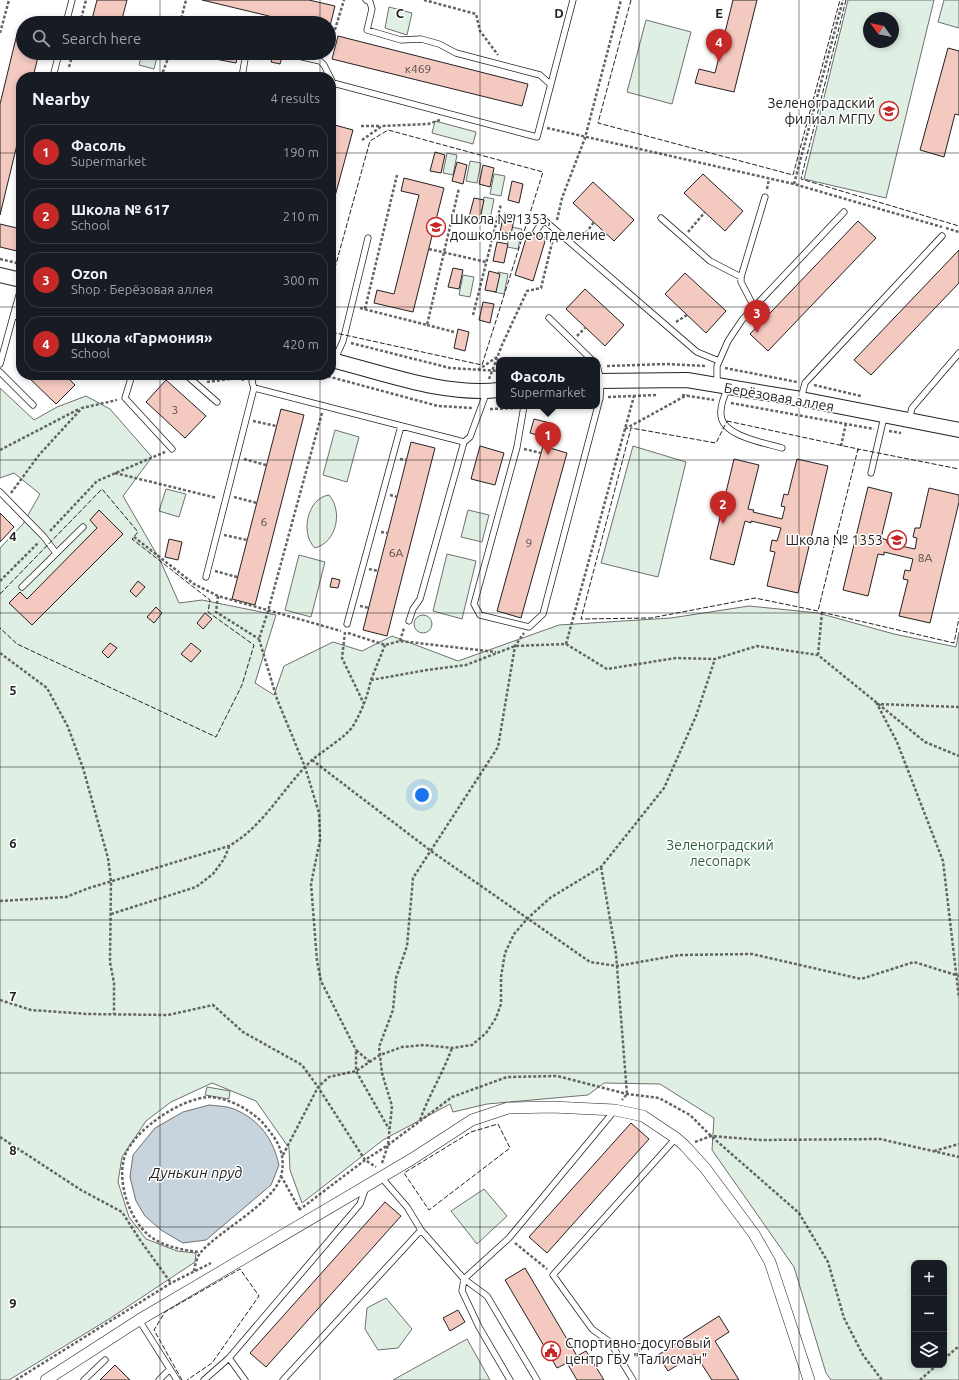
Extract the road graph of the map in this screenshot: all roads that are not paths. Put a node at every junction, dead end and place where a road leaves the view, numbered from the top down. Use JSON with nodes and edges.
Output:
{"nodes":[{"id":1,"x":72,"y":0,"type":"edge"},
{"id":2,"x":366,"y":0,"type":"edge"},
{"id":3,"x":573,"y":0,"type":"edge"},
{"id":4,"x":68,"y":16,"type":"edge"},
{"id":5,"x":57,"y":60,"type":"edge"},
{"id":6,"x":245,"y":60,"type":"edge"},
{"id":7,"x":316,"y":60,"type":"edge"},
{"id":8,"x":54,"y":72,"type":"edge"},
{"id":9,"x":243,"y":72,"type":"edge"},
{"id":10,"x":328,"y":72,"type":"edge"},
{"id":11,"x":336,"y":84,"type":"edge"},
{"id":12,"x":550,"y":84,"type":"junction"},
{"id":13,"x":765,"y":197,"type":"dead end"},
{"id":14,"x":844,"y":212,"type":"dead end"},
{"id":15,"x":661,"y":218,"type":"dead end"},
{"id":16,"x":536,"y":231,"type":"dead end"},
{"id":17,"x":942,"y":236,"type":"dead end"},
{"id":18,"x":368,"y":238,"type":"dead end"},
{"id":19,"x":0,"y":275,"type":"edge"},
{"id":20,"x":741,"y":277,"type":"junction"},
{"id":21,"x":16,"y":279,"type":"edge"},
{"id":22,"x":16,"y":307,"type":"edge"},
{"id":23,"x":754,"y":308,"type":"junction"},
{"id":24,"x":14,"y":314,"type":"joint"},
{"id":25,"x":549,"y":318,"type":"dead end"},
{"id":26,"x":959,"y":353,"type":"edge"},
{"id":27,"x":336,"y":354,"type":"edge"},
{"id":28,"x":589,"y":357,"type":"edge"},
{"id":29,"x":719,"y":361,"type":"junction"},
{"id":30,"x":336,"y":362,"type":"edge"},
{"id":31,"x":0,"y":364,"type":"edge"},
{"id":32,"x":0,"y":372,"type":"edge"},
{"id":33,"x":130,"y":380,"type":"edge"},
{"id":34,"x":192,"y":380,"type":"edge"},
{"id":35,"x":254,"y":380,"type":"edge"},
{"id":36,"x":600,"y":381,"type":"edge"},
{"id":37,"x":253,"y":385,"type":"junction"},
{"id":38,"x":722,"y":386,"type":"junction"},
{"id":39,"x":493,"y":390,"type":"edge"},
{"id":40,"x":801,"y":400,"type":"junction"},
{"id":41,"x":217,"y":402,"type":"dead end"},
{"id":42,"x":33,"y":405,"type":"dead end"},
{"id":43,"x":523,"y":409,"type":"edge"},
{"id":44,"x":597,"y":409,"type":"edge"},
{"id":45,"x":883,"y":423,"type":"junction"},
{"id":46,"x":401,"y":426,"type":"junction"},
{"id":47,"x":907,"y":428,"type":"junction"},
{"id":48,"x":959,"y":430,"type":"edge"},
{"id":49,"x":464,"y":442,"type":"junction"},
{"id":50,"x":782,"y":448,"type":"dead end"},
{"id":51,"x":172,"y":449,"type":"road end"},
{"id":52,"x":871,"y":473,"type":"dead end"},
{"id":53,"x":0,"y":492,"type":"edge"},
{"id":54,"x":83,"y":527,"type":"dead end"},
{"id":55,"x":56,"y":553,"type":"junction"},
{"id":56,"x":206,"y":577,"type":"dead end"},
{"id":57,"x":22,"y":587,"type":"dead end"},
{"id":58,"x":409,"y":621,"type":"dead end"},
{"id":59,"x":347,"y":624,"type":"road end"},
{"id":60,"x":615,"y":1110,"type":"junction"},
{"id":61,"x":676,"y":1138,"type":"junction"},
{"id":62,"x":381,"y":1177,"type":"junction"},
{"id":63,"x":366,"y":1186,"type":"junction"},
{"id":64,"x":421,"y":1230,"type":"junction"},
{"id":65,"x":464,"y":1280,"type":"junction"},
{"id":66,"x":139,"y":1320,"type":"junction"},
{"id":67,"x":229,"y":1358,"type":"junction"},
{"id":68,"x":105,"y":1360,"type":"dead end"},
{"id":69,"x":170,"y":1369,"type":"junction"},
{"id":70,"x":46,"y":1380,"type":"edge"},
{"id":71,"x":84,"y":1380,"type":"edge"},
{"id":72,"x":159,"y":1380,"type":"edge"},
{"id":73,"x":177,"y":1380,"type":"edge"},
{"id":74,"x":204,"y":1380,"type":"edge"},
{"id":75,"x":245,"y":1380,"type":"edge"},
{"id":76,"x":283,"y":1380,"type":"edge"},
{"id":77,"x":510,"y":1380,"type":"edge"},
{"id":78,"x":537,"y":1380,"type":"edge"},
{"id":79,"x":633,"y":1380,"type":"edge"},
{"id":80,"x":809,"y":1380,"type":"edge"}],
"edges":[{"from":1,"to":4,"type":"lane"},
{"from":2,"to":12,"type":"lane"},
{"from":3,"to":12,"type":"lane"},
{"from":5,"to":8,"type":"lane"},
{"from":6,"to":9,"type":"lane"},
{"from":7,"to":10,"type":"lane"},
{"from":11,"to":12,"type":"lane"},
{"from":13,"to":20,"type":"lane"},
{"from":14,"to":23,"type":"lane"},
{"from":15,"to":20,"type":"lane"},
{"from":16,"to":29,"type":"lane"},
{"from":17,"to":40,"type":"lane"},
{"from":18,"to":27,"type":"lane"},
{"from":19,"to":21,"type":"street"},
{"from":20,"to":23,"type":"lane"},
{"from":22,"to":24,"type":"lane"},
{"from":23,"to":29,"type":"lane"},
{"from":24,"to":31,"type":"lane"},
{"from":25,"to":28,"type":"lane"},
{"from":26,"to":47,"type":"lane"},
{"from":29,"to":38,"type":"lane"},
{"from":30,"to":39,"type":"street"},
{"from":32,"to":42,"type":"lane"},
{"from":33,"to":51,"type":"lane"},
{"from":34,"to":41,"type":"lane"},
{"from":35,"to":37,"type":"lane"},
{"from":36,"to":38,"type":"street","name":"Берёзовая аллея"},
{"from":37,"to":46,"type":"lane"},
{"from":37,"to":56,"type":"lane"},
{"from":38,"to":40,"type":"street","name":"Берёзовая аллея"},
{"from":38,"to":50,"type":"lane"},
{"from":39,"to":49,"type":"lane"},
{"from":40,"to":45,"type":"street","name":"Берёзовая аллея"},
{"from":43,"to":44,"type":"lane"},
{"from":45,"to":47,"type":"street","name":"Берёзовая аллея"},
{"from":45,"to":52,"type":"lane"},
{"from":46,"to":49,"type":"lane"},
{"from":46,"to":59,"type":"lane"},
{"from":47,"to":48,"type":"street","name":"Берёзовая аллея"},
{"from":49,"to":58,"type":"lane"},
{"from":53,"to":55,"type":"lane"},
{"from":54,"to":55,"type":"lane"},
{"from":55,"to":57,"type":"lane"},
{"from":60,"to":61,"type":"street"},
{"from":60,"to":62,"type":"street"},
{"from":60,"to":65,"type":"lane"},
{"from":61,"to":79,"type":"lane"},
{"from":61,"to":80,"type":"street"},
{"from":62,"to":63,"type":"street"},
{"from":62,"to":64,"type":"lane"},
{"from":63,"to":66,"type":"street"},
{"from":63,"to":67,"type":"lane"},
{"from":64,"to":65,"type":"lane"},
{"from":64,"to":76,"type":"lane"},
{"from":65,"to":77,"type":"lane"},
{"from":65,"to":78,"type":"lane"},
{"from":66,"to":69,"type":"lane"},
{"from":66,"to":70,"type":"street"},
{"from":67,"to":74,"type":"lane"},
{"from":67,"to":75,"type":"lane"},
{"from":68,"to":71,"type":"lane"},
{"from":69,"to":72,"type":"lane"},
{"from":69,"to":73,"type":"lane"}]}
